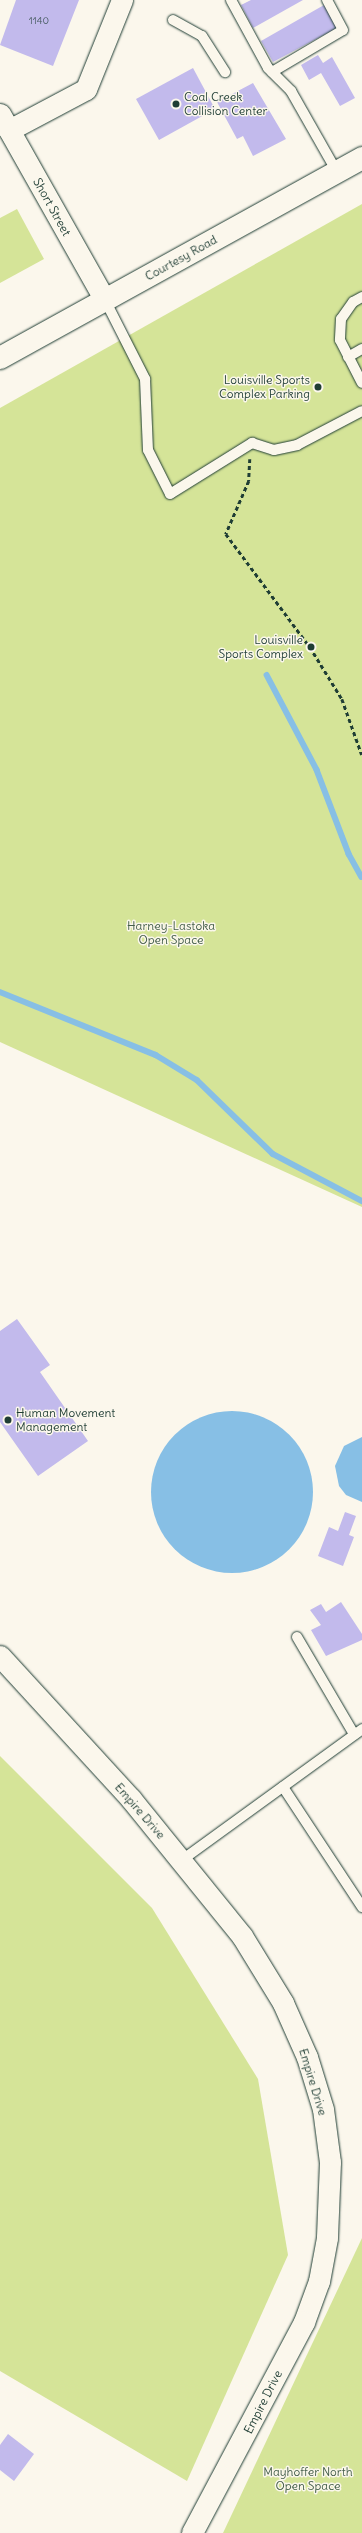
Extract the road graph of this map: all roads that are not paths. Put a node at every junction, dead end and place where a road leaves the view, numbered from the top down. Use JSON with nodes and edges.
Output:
{"nodes":[{"id":1,"x":122,"y":0,"type":"edge"},
{"id":2,"x":231,"y":0,"type":"edge"},
{"id":3,"x":327,"y":0,"type":"edge"},
{"id":4,"x":173,"y":20,"type":"dead end"},
{"id":5,"x":225,"y":72,"type":"dead end"},
{"id":6,"x":272,"y":72,"type":"junction"},
{"id":7,"x":3,"y":126,"type":"edge"},
{"id":8,"x":362,"y":158,"type":"edge"},
{"id":9,"x":337,"y":172,"type":"junction"},
{"id":10,"x":362,"y":297,"type":"edge"},
{"id":11,"x":105,"y":300,"type":"junction"},
{"id":12,"x":362,"y":350,"type":"edge"},
{"id":13,"x":348,"y":357,"type":"junction"},
{"id":14,"x":0,"y":358,"type":"edge"},
{"id":15,"x":362,"y":383,"type":"edge"},
{"id":16,"x":362,"y":411,"type":"edge"},
{"id":17,"x":297,"y":1637,"type":"dead end"},
{"id":18,"x":0,"y":1656,"type":"edge"},
{"id":19,"x":358,"y":1731,"type":"edge"},
{"id":20,"x":283,"y":1787,"type":"junction"},
{"id":21,"x":182,"y":1860,"type":"junction"},
{"id":22,"x":362,"y":1907,"type":"edge"},
{"id":23,"x":192,"y":2533,"type":"edge"}],
"edges":[{"from":1,"to":7,"type":"street"},
{"from":2,"to":6,"type":"lane"},
{"from":3,"to":6,"type":"lane"},
{"from":4,"to":5,"type":"lane"},
{"from":6,"to":9,"type":"lane"},
{"from":7,"to":11,"type":"street","name":"Short Street"},
{"from":8,"to":9,"type":"main road","name":"Courtesy Road"},
{"from":9,"to":11,"type":"main road","name":"Courtesy Road"},
{"from":10,"to":13,"type":"lane"},
{"from":11,"to":14,"type":"main road","name":"Courtesy Road"},
{"from":11,"to":16,"type":"lane"},
{"from":12,"to":13,"type":"lane"},
{"from":13,"to":15,"type":"lane"},
{"from":17,"to":19,"type":"lane"},
{"from":18,"to":21,"type":"street","name":"Empire Drive"},
{"from":19,"to":20,"type":"lane"},
{"from":20,"to":21,"type":"lane"},
{"from":20,"to":22,"type":"lane"},
{"from":21,"to":23,"type":"street","name":"Empire Drive"}]}
